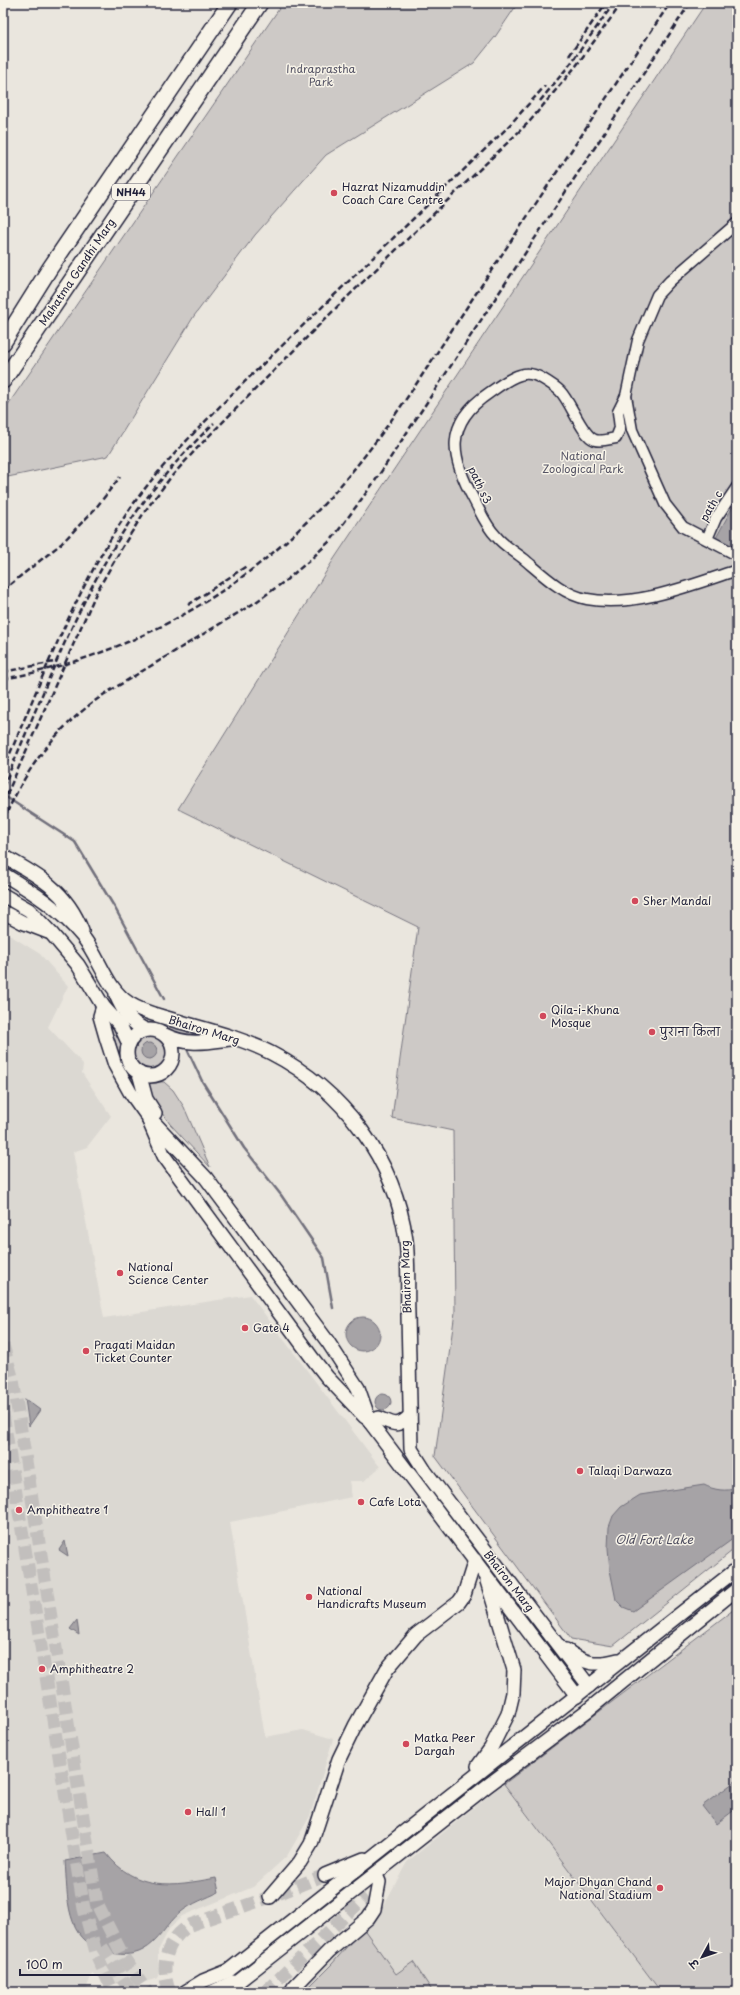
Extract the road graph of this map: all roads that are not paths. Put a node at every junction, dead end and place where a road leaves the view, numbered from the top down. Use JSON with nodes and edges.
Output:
{"nodes":[{"id":1,"x":230,"y":3,"type":"edge"},
{"id":2,"x":260,"y":3,"type":"edge"},
{"id":3,"x":737,"y":223,"type":"edge"},
{"id":4,"x":3,"y":343,"type":"edge"},
{"id":5,"x":3,"y":382,"type":"edge"},
{"id":6,"x":626,"y":396,"type":"junction"},
{"id":7,"x":737,"y":487,"type":"edge"},
{"id":8,"x":707,"y":539,"type":"junction"},
{"id":9,"x":737,"y":556,"type":"edge"},
{"id":10,"x":737,"y":570,"type":"edge"},
{"id":11,"x":3,"y":856,"type":"edge"},
{"id":12,"x":3,"y":874,"type":"edge"},
{"id":13,"x":3,"y":895,"type":"edge"},
{"id":14,"x":3,"y":912,"type":"edge"},
{"id":15,"x":51,"y":934,"type":"junction"},
{"id":16,"x":84,"y":938,"type":"junction"},
{"id":17,"x":113,"y":988,"type":"junction"},
{"id":18,"x":101,"y":1002,"type":"junction"},
{"id":19,"x":146,"y":1030,"type":"junction"},
{"id":20,"x":165,"y":1035,"type":"junction"},
{"id":21,"x":234,"y":1038,"type":"junction"},
{"id":22,"x":129,"y":1044,"type":"junction"},
{"id":23,"x":139,"y":1073,"type":"junction"},
{"id":24,"x":145,"y":1113,"type":"junction"},
{"id":25,"x":175,"y":1145,"type":"junction"},
{"id":26,"x":287,"y":1287,"type":"junction"},
{"id":27,"x":287,"y":1322,"type":"junction"},
{"id":28,"x":410,"y":1416,"type":"junction"},
{"id":29,"x":369,"y":1421,"type":"junction"},
{"id":30,"x":411,"y":1449,"type":"junction"},
{"id":31,"x":399,"y":1460,"type":"junction"},
{"id":32,"x":475,"y":1560,"type":"junction"},
{"id":33,"x":737,"y":1569,"type":"edge"},
{"id":34,"x":485,"y":1572,"type":"junction"},
{"id":35,"x":737,"y":1589,"type":"edge"},
{"id":36,"x":559,"y":1646,"type":"junction"},
{"id":37,"x":621,"y":1659,"type":"junction"},
{"id":38,"x":589,"y":1686,"type":"junction"},
{"id":39,"x":577,"y":1696,"type":"junction"},
{"id":40,"x":472,"y":1776,"type":"junction"},
{"id":41,"x":379,"y":1852,"type":"junction"},
{"id":42,"x":325,"y":1875,"type":"tunnel mouth"},
{"id":43,"x":376,"y":1875,"type":"junction"},
{"id":44,"x":366,"y":1896,"type":"tunnel mouth"},
{"id":45,"x":270,"y":1897,"type":"dead end"},
{"id":46,"x":245,"y":1976,"type":"junction"},
{"id":47,"x":185,"y":1992,"type":"edge"},
{"id":48,"x":212,"y":1992,"type":"edge"},
{"id":49,"x":226,"y":1992,"type":"edge"},
{"id":50,"x":291,"y":1992,"type":"edge"}],
"edges":[{"from":1,"to":4,"type":"highway","name":"Mahatma Gandhi Marg"},
{"from":2,"to":5,"type":"highway","name":"Mahatma Gandhi Marg","number":"NH44"},
{"from":3,"to":6,"type":"street"},
{"from":6,"to":8,"type":"street"},
{"from":6,"to":10,"type":"street","name":"path s3"},
{"from":7,"to":8,"type":"street","name":"path c"},
{"from":8,"to":9,"type":"street"},
{"from":11,"to":16,"type":"main road"},
{"from":12,"to":16,"type":"main road","name":"Bhairon Marg"},
{"from":13,"to":15,"type":"main road"},
{"from":14,"to":15,"type":"main road"},
{"from":15,"to":18,"type":"main road"},
{"from":16,"to":17,"type":"main road","name":"Bhairon Marg"},
{"from":17,"to":18,"type":"main road"},
{"from":17,"to":19,"type":"main road"},
{"from":17,"to":21,"type":"main road","name":"Bhairon Marg"},
{"from":18,"to":22,"type":"main road"},
{"from":18,"to":24,"type":"main road","name":"Bhairon Marg"},
{"from":19,"to":20,"type":"main road"},
{"from":19,"to":22,"type":"main road"},
{"from":20,"to":21,"type":"main road"},
{"from":20,"to":23,"type":"main road"},
{"from":21,"to":28,"type":"main road","name":"Bhairon Marg"},
{"from":22,"to":23,"type":"main road"},
{"from":23,"to":25,"type":"main road"},
{"from":24,"to":25,"type":"main road","name":"Bhairon Marg"},
{"from":24,"to":27,"type":"main road"},
{"from":25,"to":26,"type":"main road","name":"Bhairon Marg"},
{"from":26,"to":27,"type":"main road"},
{"from":26,"to":29,"type":"main road","name":"Bhairon Marg"},
{"from":27,"to":29,"type":"main road"},
{"from":28,"to":29,"type":"main road"},
{"from":28,"to":30,"type":"main road","name":"Bhairon Marg"},
{"from":29,"to":31,"type":"main road","name":"Bhairon Marg"},
{"from":30,"to":31,"type":"main road"},
{"from":30,"to":36,"type":"main road","name":"Bhairon Marg"},
{"from":31,"to":32,"type":"main road","name":"Bhairon Marg"},
{"from":32,"to":34,"type":"main road","name":"Bhairon Marg"},
{"from":32,"to":45,"type":"main road"},
{"from":33,"to":37,"type":"main road"},
{"from":34,"to":39,"type":"main road","name":"Bhairon Marg"},
{"from":34,"to":40,"type":"main road"},
{"from":35,"to":43,"type":"main road"},
{"from":36,"to":37,"type":"main road"},
{"from":36,"to":38,"type":"main road","name":"Bhairon Marg"},
{"from":37,"to":38,"type":"main road"},
{"from":38,"to":39,"type":"main road"},
{"from":39,"to":40,"type":"main road"},
{"from":40,"to":41,"type":"main road"},
{"from":41,"to":42,"type":"main road"},
{"from":41,"to":47,"type":"main road"},
{"from":43,"to":44,"type":"main road"},
{"from":43,"to":46,"type":"main road"},
{"from":43,"to":50,"type":"main road"},
{"from":46,"to":48,"type":"main road"},
{"from":46,"to":49,"type":"main road"}]}
